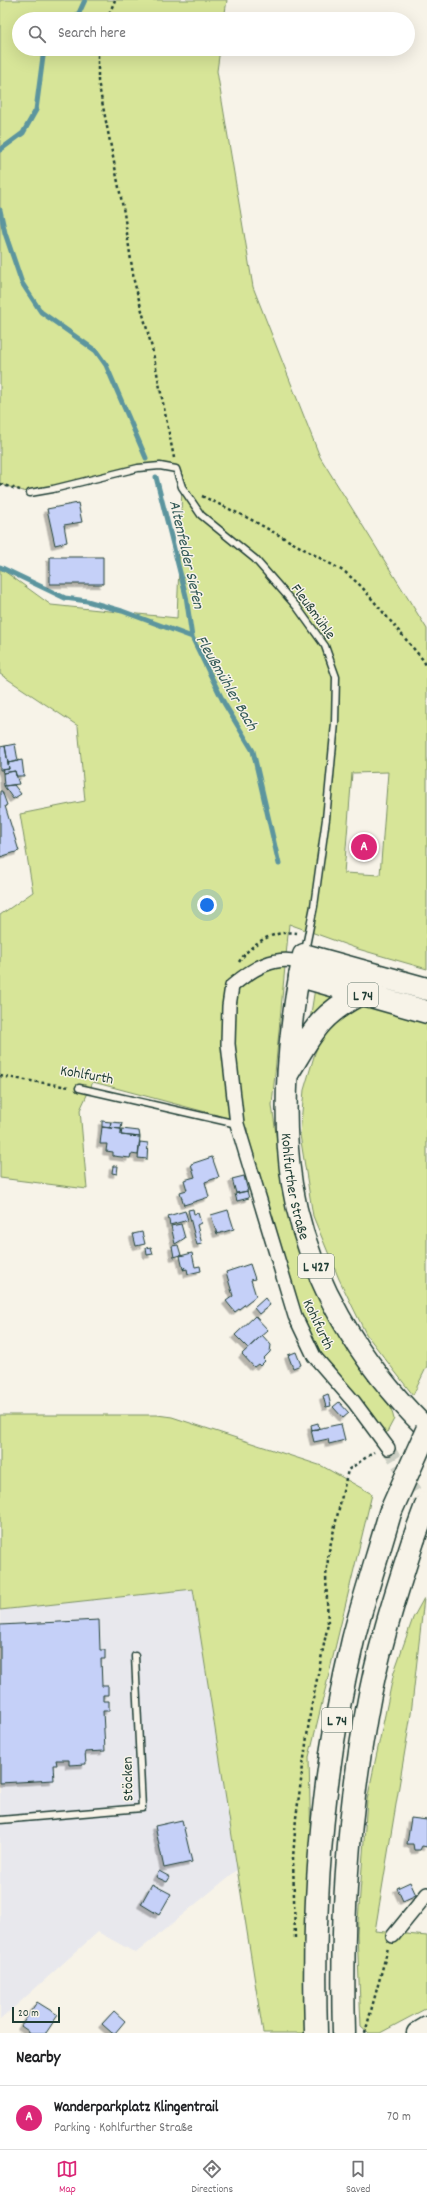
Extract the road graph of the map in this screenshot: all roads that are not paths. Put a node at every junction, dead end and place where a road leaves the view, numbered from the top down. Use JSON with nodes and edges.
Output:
{"nodes":[{"id":1,"x":30,"y":492,"type":"road end"},
{"id":2,"x":304,"y":957,"type":"junction"},
{"id":3,"x":427,"y":989,"type":"edge"},
{"id":4,"x":360,"y":994,"type":"junction"},
{"id":5,"x":427,"y":1012,"type":"edge"},
{"id":6,"x":289,"y":1071,"type":"junction"},
{"id":7,"x":79,"y":1088,"type":"road end"},
{"id":8,"x":237,"y":1124,"type":"junction"},
{"id":9,"x":427,"y":1429,"type":"edge"},
{"id":10,"x":388,"y":1448,"type":"tunnel mouth"},
{"id":11,"x":427,"y":1504,"type":"edge"},
{"id":12,"x":135,"y":1656,"type":"dead end"},
{"id":13,"x":0,"y":1820,"type":"edge"},
{"id":14,"x":427,"y":1894,"type":"edge"},
{"id":15,"x":393,"y":1936,"type":"road end"},
{"id":16,"x":427,"y":2027,"type":"edge"},
{"id":17,"x":316,"y":2033,"type":"edge"},
{"id":18,"x":344,"y":2033,"type":"edge"},
{"id":19,"x":417,"y":2033,"type":"edge"}],
"edges":[{"from":1,"to":2,"type":"lane","name":"Fleußmühle"},
{"from":2,"to":3,"type":"highway","number":"L 74"},
{"from":2,"to":4,"type":"highway","number":"L 74"},
{"from":2,"to":6,"type":"main road","name":"Kohlfurther Straße","number":"L 427"},
{"from":2,"to":8,"type":"street","name":"Kohlfurth"},
{"from":4,"to":5,"type":"highway","number":"L 74"},
{"from":4,"to":6,"type":"highway","number":"L 74"},
{"from":6,"to":9,"type":"main road","name":"Kohlfurther Straße","number":"L 427"},
{"from":7,"to":8,"type":"lane","name":"Kohlfurth"},
{"from":8,"to":10,"type":"street","name":"Kohlfurth"},
{"from":9,"to":17,"type":"highway","number":"L 74","bridge":true},
{"from":11,"to":18,"type":"highway","number":"L 74","bridge":true},
{"from":12,"to":13,"type":"lane","name":"Stöcken"},
{"from":14,"to":15,"type":"street"},
{"from":16,"to":19,"type":"main road"}]}
